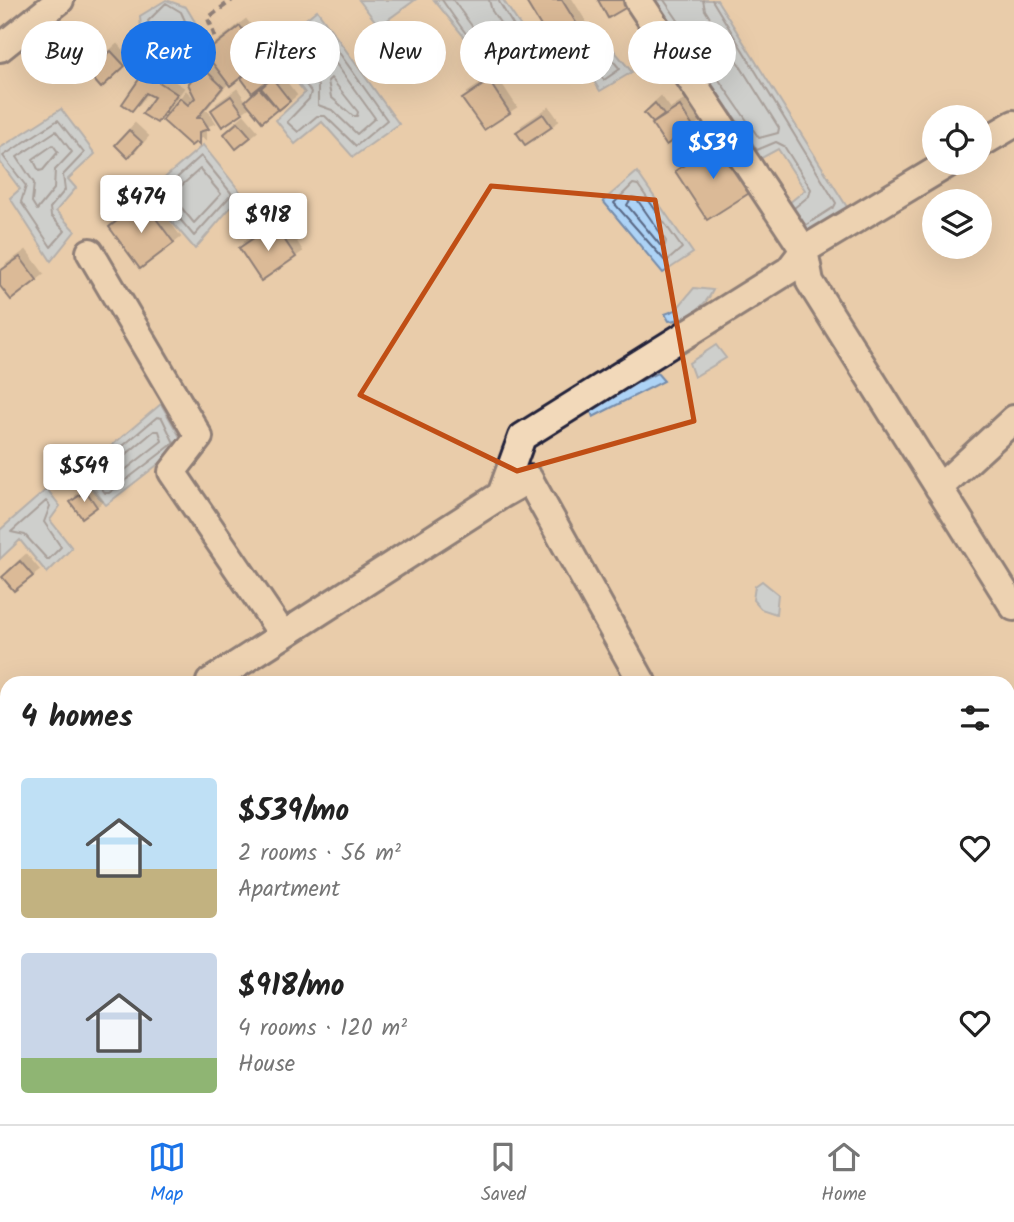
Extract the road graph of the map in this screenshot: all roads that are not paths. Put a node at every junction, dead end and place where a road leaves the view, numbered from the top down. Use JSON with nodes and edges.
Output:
{"nodes":[{"id":1,"x":60,"y":0,"type":"edge"},
{"id":2,"x":638,"y":0,"type":"edge"},
{"id":3,"x":0,"y":48,"type":"edge"},
{"id":4,"x":1014,"y":124,"type":"edge"},
{"id":5,"x":992,"y":137,"type":"edge"},
{"id":6,"x":929,"y":175,"type":"edge"},
{"id":7,"x":804,"y":250,"type":"junction"},
{"id":8,"x":90,"y":252,"type":"dead end"},
{"id":9,"x":1014,"y":419,"type":"edge"},
{"id":10,"x":939,"y":488,"type":"junction"},
{"id":11,"x":501,"y":495,"type":"junction"},
{"id":12,"x":1014,"y":607,"type":"edge"},
{"id":13,"x":283,"y":635,"type":"junction"},
{"id":14,"x":219,"y":676,"type":"edge"},
{"id":15,"x":639,"y":676,"type":"edge"}],
"edges":[{"from":1,"to":3,"type":"street"},
{"from":2,"to":7,"type":"street"},
{"from":4,"to":5,"type":"street"},
{"from":6,"to":7,"type":"street"},
{"from":7,"to":10,"type":"street"},
{"from":7,"to":11,"type":"street"},
{"from":8,"to":13,"type":"street"},
{"from":9,"to":10,"type":"street"},
{"from":10,"to":12,"type":"street"},
{"from":11,"to":13,"type":"street"},
{"from":11,"to":15,"type":"street"},
{"from":13,"to":14,"type":"street"}]}
